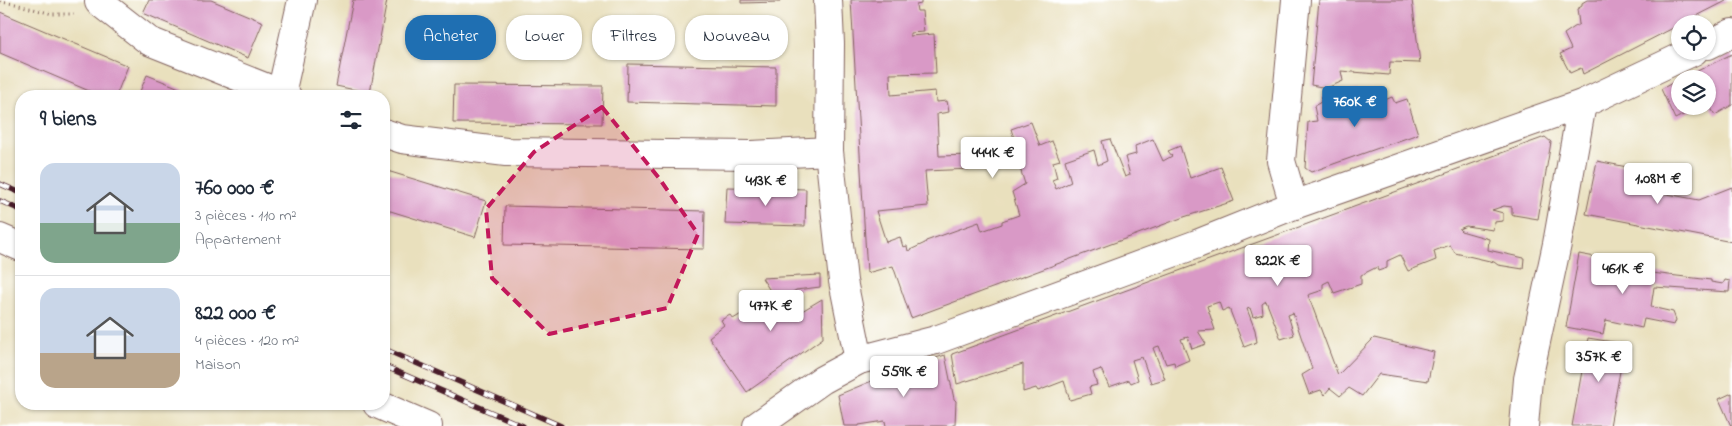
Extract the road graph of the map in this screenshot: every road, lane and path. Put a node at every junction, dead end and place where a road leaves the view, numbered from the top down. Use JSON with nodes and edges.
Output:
{"nodes":[{"id":1,"x":302,"y":0,"type":"edge"},
{"id":2,"x":828,"y":0,"type":"edge"},
{"id":3,"x":1296,"y":0,"type":"edge"},
{"id":4,"x":0,"y":2,"type":"edge"},
{"id":5,"x":99,"y":2,"type":"joint"},
{"id":6,"x":1732,"y":34,"type":"edge"},
{"id":7,"x":1716,"y":41,"type":"edge"},
{"id":8,"x":1675,"y":60,"type":"edge"},
{"id":9,"x":272,"y":90,"type":"edge"},
{"id":10,"x":285,"y":90,"type":"edge"},
{"id":11,"x":1582,"y":104,"type":"junction"},
{"id":12,"x":390,"y":135,"type":"edge"},
{"id":13,"x":829,"y":151,"type":"junction"},
{"id":14,"x":1294,"y":205,"type":"junction"},
{"id":15,"x":0,"y":238,"type":"edge"},
{"id":16,"x":15,"y":244,"type":"edge"},
{"id":17,"x":859,"y":360,"type":"junction"},
{"id":18,"x":390,"y":410,"type":"edge"},
{"id":19,"x":428,"y":426,"type":"edge"},
{"id":20,"x":757,"y":426,"type":"edge"},
{"id":21,"x":1524,"y":426,"type":"edge"}],
"edges":[{"from":1,"to":10,"type":"street"},
{"from":2,"to":13,"type":"street"},
{"from":3,"to":14,"type":"street"},
{"from":4,"to":5,"type":"path"},
{"from":5,"to":9,"type":"street"},
{"from":6,"to":7,"type":"street"},
{"from":8,"to":11,"type":"street"},
{"from":11,"to":14,"type":"street"},
{"from":11,"to":21,"type":"street"},
{"from":12,"to":13,"type":"street"},
{"from":13,"to":17,"type":"street"},
{"from":14,"to":17,"type":"street"},
{"from":15,"to":16,"type":"street"},
{"from":17,"to":20,"type":"street"},
{"from":18,"to":19,"type":"street"}]}
